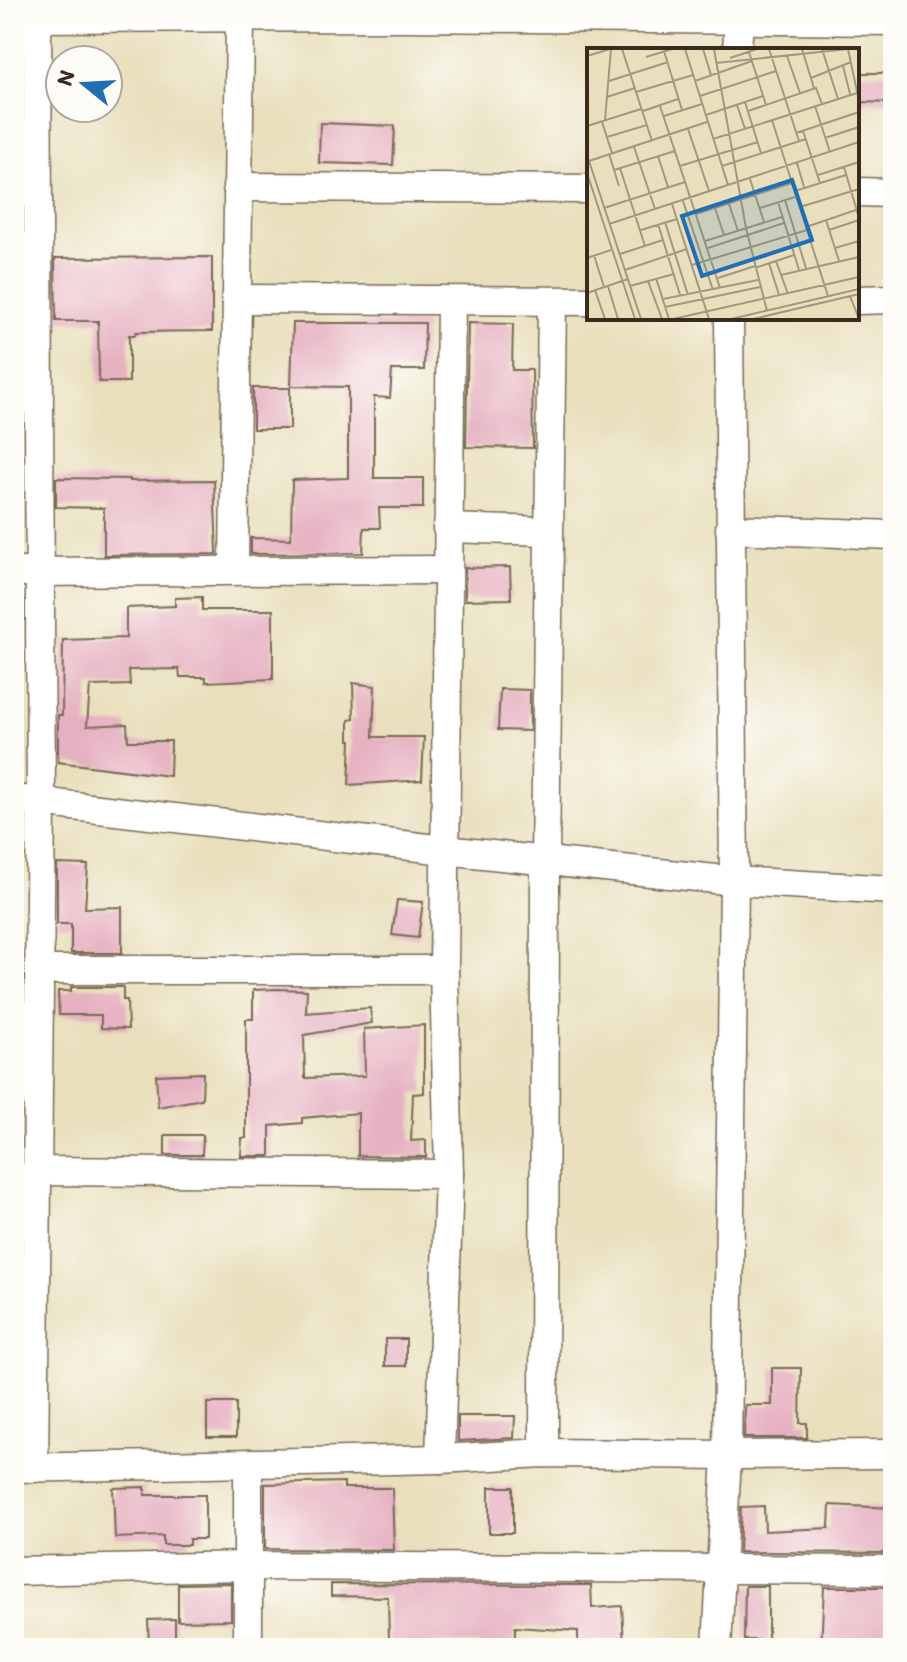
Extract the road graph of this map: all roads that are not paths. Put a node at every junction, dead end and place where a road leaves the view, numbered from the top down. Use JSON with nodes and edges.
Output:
{"nodes":[{"id":1,"x":158,"y":16,"type":"edge"},
{"id":2,"x":402,"y":16,"type":"edge"},
{"id":3,"x":25,"y":18,"type":"edge"},
{"id":4,"x":240,"y":18,"type":"junction"},
{"id":5,"x":694,"y":18,"type":"edge"},
{"id":6,"x":739,"y":20,"type":"junction"},
{"id":7,"x":893,"y":21,"type":"edge"},
{"id":8,"x":737,"y":48,"type":"edge"},
{"id":9,"x":237,"y":187,"type":"junction"},
{"id":10,"x":587,"y":189,"type":"edge"},
{"id":11,"x":859,"y":192,"type":"edge"},
{"id":12,"x":893,"y":193,"type":"edge"},
{"id":13,"x":236,"y":299,"type":"junction"},
{"id":14,"x":893,"y":299,"type":"edge"},
{"id":15,"x":859,"y":300,"type":"edge"},
{"id":16,"x":451,"y":301,"type":"junction"},
{"id":17,"x":587,"y":301,"type":"edge"},
{"id":18,"x":552,"y":302,"type":"junction"},
{"id":19,"x":729,"y":320,"type":"edge"},
{"id":20,"x":447,"y":528,"type":"junction"},
{"id":21,"x":730,"y":529,"type":"junction"},
{"id":22,"x":547,"y":531,"type":"junction"},
{"id":23,"x":893,"y":535,"type":"edge"},
{"id":24,"x":234,"y":570,"type":"junction"},
{"id":25,"x":446,"y":570,"type":"junction"},
{"id":26,"x":27,"y":572,"type":"edge"},
{"id":27,"x":27,"y":800,"type":"edge"},
{"id":28,"x":445,"y":850,"type":"junction"},
{"id":29,"x":545,"y":861,"type":"junction"},
{"id":30,"x":734,"y":881,"type":"junction"},
{"id":31,"x":893,"y":890,"type":"edge"},
{"id":32,"x":39,"y":970,"type":"junction"},
{"id":33,"x":444,"y":970,"type":"junction"},
{"id":34,"x":35,"y":1171,"type":"junction"},
{"id":35,"x":449,"y":1174,"type":"junction"},
{"id":36,"x":544,"y":1453,"type":"junction"},
{"id":37,"x":893,"y":1454,"type":"edge"},
{"id":38,"x":727,"y":1455,"type":"junction"},
{"id":39,"x":440,"y":1459,"type":"junction"},
{"id":40,"x":248,"y":1464,"type":"junction"},
{"id":41,"x":24,"y":1468,"type":"edge"},
{"id":42,"x":247,"y":1566,"type":"junction"},
{"id":43,"x":720,"y":1569,"type":"junction"},
{"id":44,"x":893,"y":1570,"type":"edge"},
{"id":45,"x":14,"y":1571,"type":"edge"},
{"id":46,"x":248,"y":1648,"type":"edge"},
{"id":47,"x":717,"y":1648,"type":"edge"}],
"edges":[{"from":1,"to":3,"type":"street"},
{"from":1,"to":4,"type":"street"},
{"from":2,"to":4,"type":"street"},
{"from":2,"to":5,"type":"street"},
{"from":3,"to":26,"type":"street"},
{"from":4,"to":9,"type":"street"},
{"from":5,"to":6,"type":"street"},
{"from":6,"to":7,"type":"street"},
{"from":6,"to":8,"type":"street"},
{"from":9,"to":10,"type":"street"},
{"from":9,"to":13,"type":"street"},
{"from":11,"to":12,"type":"street"},
{"from":13,"to":16,"type":"street"},
{"from":13,"to":24,"type":"street"},
{"from":14,"to":15,"type":"street"},
{"from":16,"to":18,"type":"street"},
{"from":16,"to":20,"type":"street"},
{"from":17,"to":18,"type":"street"},
{"from":18,"to":22,"type":"street"},
{"from":19,"to":21,"type":"street"},
{"from":20,"to":22,"type":"street"},
{"from":20,"to":25,"type":"street"},
{"from":21,"to":23,"type":"street"},
{"from":21,"to":30,"type":"street"},
{"from":22,"to":29,"type":"street"},
{"from":24,"to":25,"type":"street"},
{"from":24,"to":26,"type":"street"},
{"from":25,"to":28,"type":"street"},
{"from":26,"to":27,"type":"street"},
{"from":27,"to":28,"type":"street"},
{"from":27,"to":32,"type":"street"},
{"from":28,"to":29,"type":"street"},
{"from":28,"to":33,"type":"street"},
{"from":29,"to":30,"type":"street"},
{"from":29,"to":36,"type":"street"},
{"from":30,"to":31,"type":"street"},
{"from":30,"to":38,"type":"street"},
{"from":32,"to":33,"type":"street"},
{"from":32,"to":34,"type":"street"},
{"from":33,"to":35,"type":"street"},
{"from":34,"to":35,"type":"street"},
{"from":34,"to":41,"type":"street"},
{"from":35,"to":39,"type":"street"},
{"from":36,"to":38,"type":"street"},
{"from":36,"to":39,"type":"street"},
{"from":37,"to":38,"type":"street"},
{"from":38,"to":43,"type":"street"},
{"from":39,"to":40,"type":"street"},
{"from":40,"to":41,"type":"street"},
{"from":40,"to":42,"type":"street"},
{"from":42,"to":43,"type":"street"},
{"from":42,"to":45,"type":"street"},
{"from":42,"to":46,"type":"street"},
{"from":43,"to":44,"type":"street"},
{"from":43,"to":47,"type":"street"}]}
